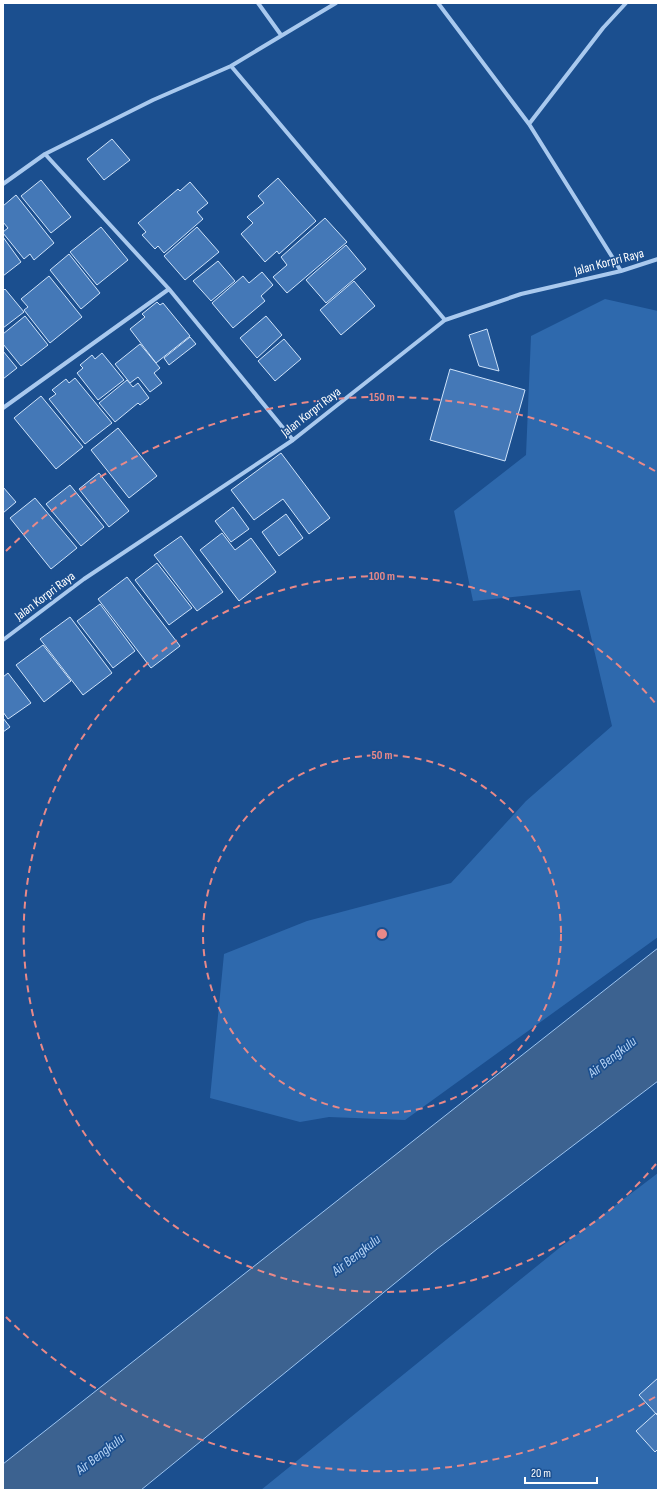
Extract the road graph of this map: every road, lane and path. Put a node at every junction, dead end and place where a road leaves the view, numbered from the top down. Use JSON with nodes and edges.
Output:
{"nodes":[{"id":1,"x":258,"y":3,"type":"edge"},
{"id":2,"x":336,"y":3,"type":"edge"},
{"id":3,"x":438,"y":3,"type":"edge"},
{"id":4,"x":626,"y":3,"type":"edge"},
{"id":5,"x":281,"y":35,"type":"junction"},
{"id":6,"x":231,"y":66,"type":"junction"},
{"id":7,"x":529,"y":124,"type":"junction"},
{"id":8,"x":46,"y":154,"type":"junction"},
{"id":9,"x":3,"y":184,"type":"edge"},
{"id":10,"x":658,"y":259,"type":"edge"},
{"id":11,"x":621,"y":271,"type":"junction"},
{"id":12,"x":169,"y":289,"type":"junction"},
{"id":13,"x":445,"y":320,"type":"junction"},
{"id":14,"x":3,"y":408,"type":"edge"},
{"id":15,"x":293,"y":440,"type":"junction"},
{"id":16,"x":3,"y":640,"type":"edge"}],
"edges":[{"from":1,"to":5,"type":"street"},
{"from":2,"to":5,"type":"street"},
{"from":3,"to":7,"type":"street"},
{"from":4,"to":7,"type":"street"},
{"from":5,"to":6,"type":"street"},
{"from":6,"to":8,"type":"street"},
{"from":6,"to":13,"type":"street"},
{"from":7,"to":11,"type":"street"},
{"from":8,"to":9,"type":"street"},
{"from":8,"to":12,"type":"street"},
{"from":10,"to":11,"type":"street","name":"Jalan Korpri Raya"},
{"from":11,"to":13,"type":"street","name":"Jalan Korpri Raya"},
{"from":12,"to":14,"type":"street"},
{"from":12,"to":15,"type":"street"},
{"from":13,"to":15,"type":"street","name":"Jalan Korpri Raya"},
{"from":15,"to":16,"type":"street","name":"Jalan Korpri Raya"}]}
